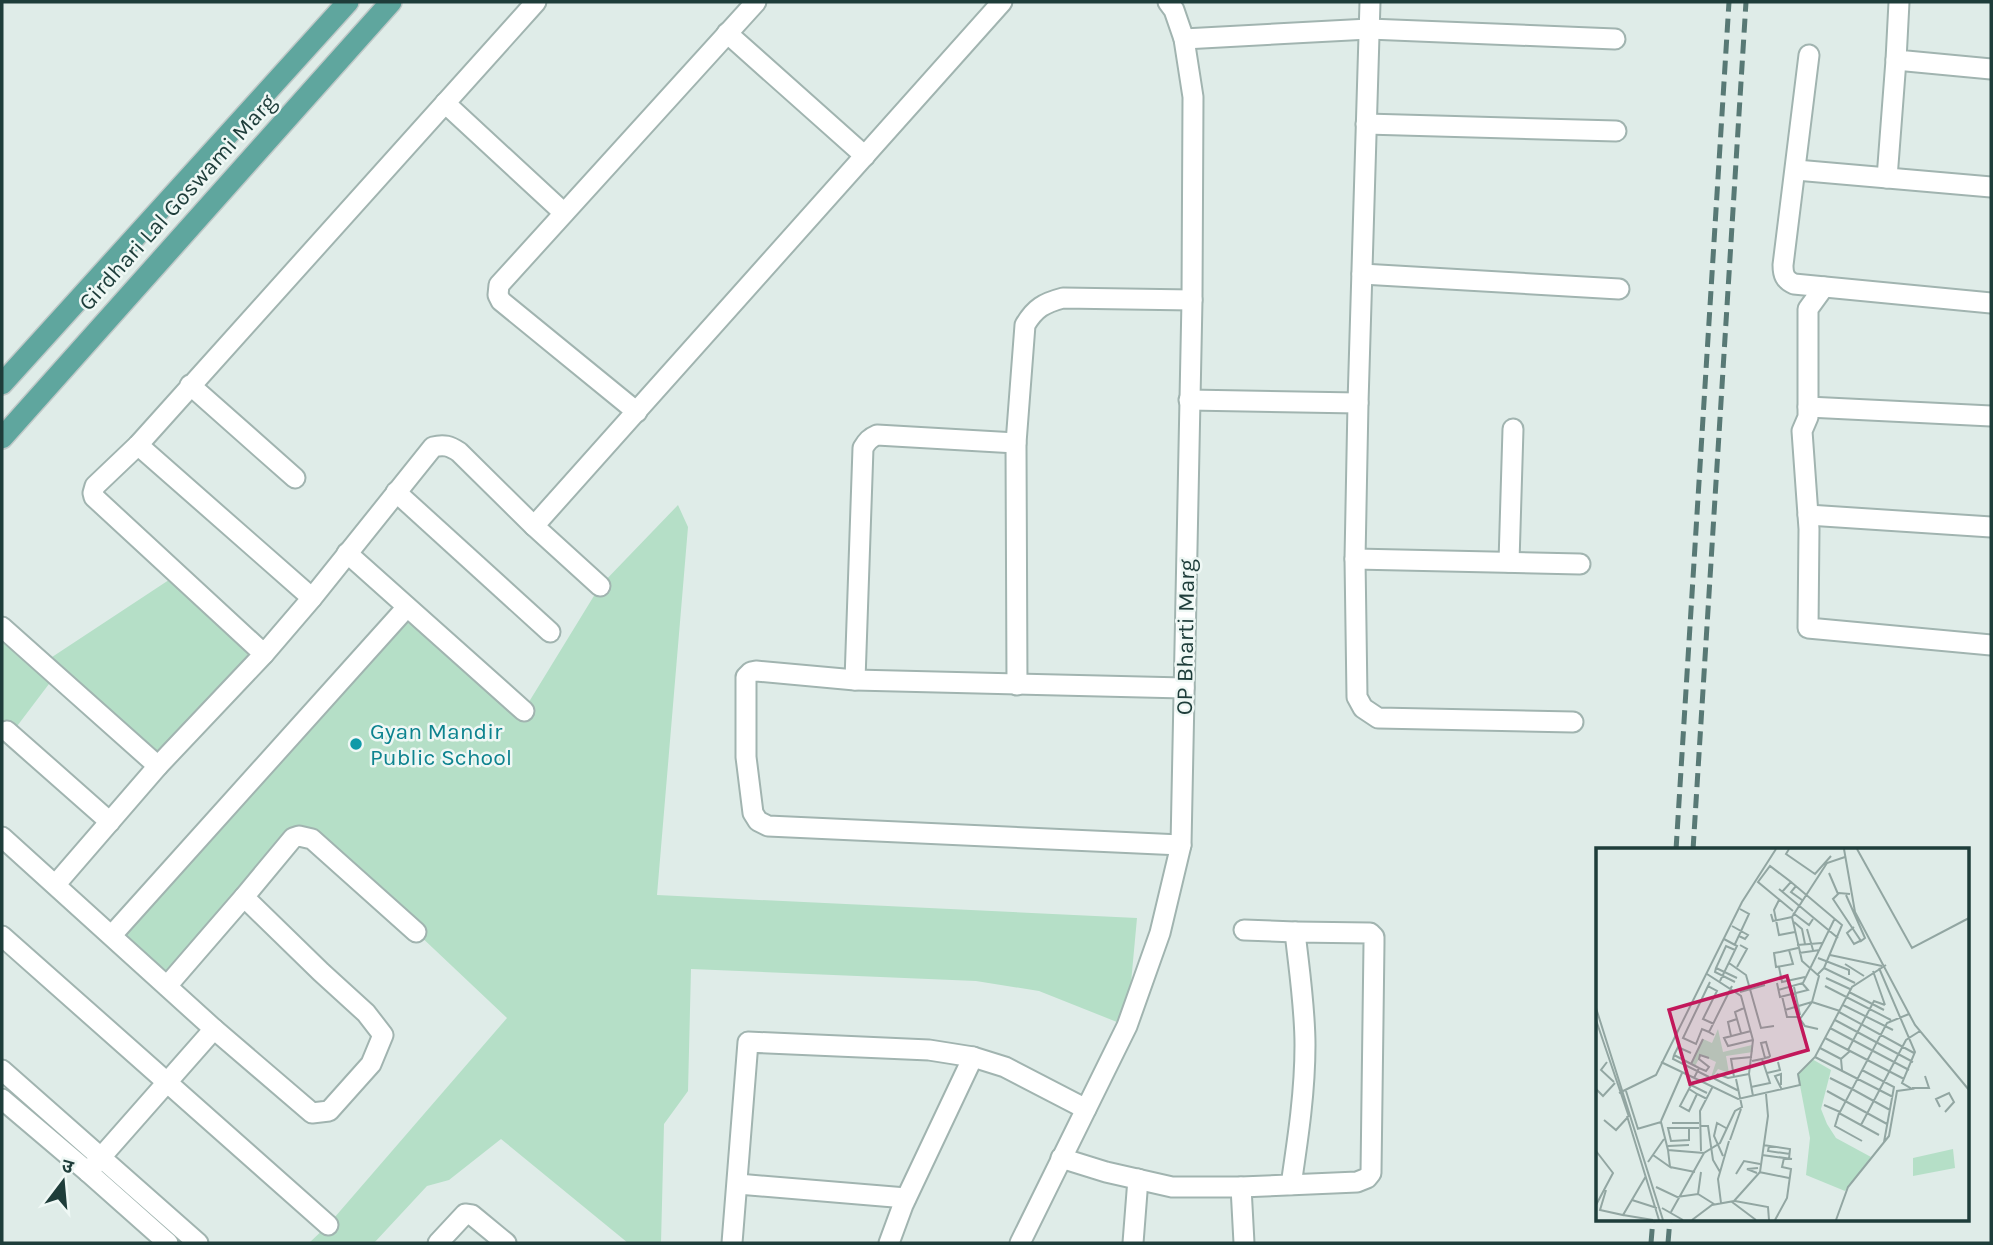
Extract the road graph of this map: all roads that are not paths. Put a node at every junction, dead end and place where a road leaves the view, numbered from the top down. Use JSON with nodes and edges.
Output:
{"nodes":[{"id":1,"x":348,"y":2,"type":"edge"},
{"id":2,"x":391,"y":2,"type":"edge"},
{"id":3,"x":536,"y":2,"type":"edge"},
{"id":4,"x":756,"y":2,"type":"edge"},
{"id":5,"x":1002,"y":2,"type":"edge"},
{"id":6,"x":1168,"y":2,"type":"edge"},
{"id":7,"x":1370,"y":2,"type":"edge"},
{"id":8,"x":1899,"y":2,"type":"edge"},
{"id":9,"x":1369,"y":29,"type":"junction"},
{"id":10,"x":727,"y":33,"type":"junction"},
{"id":11,"x":1184,"y":39,"type":"junction"},
{"id":12,"x":1615,"y":39,"type":"dead end"},
{"id":13,"x":1809,"y":55,"type":"dead end"},
{"id":14,"x":1896,"y":60,"type":"junction"},
{"id":15,"x":1991,"y":69,"type":"edge"},
{"id":16,"x":445,"y":103,"type":"junction"},
{"id":17,"x":1366,"y":124,"type":"junction"},
{"id":18,"x":1616,"y":131,"type":"dead end"},
{"id":19,"x":865,"y":156,"type":"junction"},
{"id":20,"x":1796,"y":170,"type":"junction"},
{"id":21,"x":1887,"y":178,"type":"junction"},
{"id":22,"x":1991,"y":187,"type":"edge"},
{"id":23,"x":564,"y":213,"type":"junction"},
{"id":24,"x":1363,"y":274,"type":"junction"},
{"id":25,"x":1824,"y":287,"type":"junction"},
{"id":26,"x":1619,"y":289,"type":"dead end"},
{"id":27,"x":1192,"y":300,"type":"junction"},
{"id":28,"x":1991,"y":303,"type":"edge"},
{"id":29,"x":2,"y":384,"type":"edge"},
{"id":30,"x":190,"y":385,"type":"junction"},
{"id":31,"x":1189,"y":400,"type":"junction"},
{"id":32,"x":1358,"y":403,"type":"junction"},
{"id":33,"x":1808,"y":407,"type":"junction"},
{"id":34,"x":637,"y":412,"type":"junction"},
{"id":35,"x":1991,"y":416,"type":"edge"},
{"id":36,"x":1513,"y":429,"type":"dead end"},
{"id":37,"x":2,"y":438,"type":"edge"},
{"id":38,"x":1016,"y":443,"type":"junction"},
{"id":39,"x":138,"y":445,"type":"junction"},
{"id":40,"x":295,"y":478,"type":"dead end"},
{"id":41,"x":396,"y":492,"type":"junction"},
{"id":42,"x":1808,"y":515,"type":"junction"},
{"id":43,"x":534,"y":526,"type":"junction"},
{"id":44,"x":1991,"y":527,"type":"edge"},
{"id":45,"x":347,"y":552,"type":"junction"},
{"id":46,"x":1355,"y":559,"type":"junction"},
{"id":47,"x":1509,"y":562,"type":"junction"},
{"id":48,"x":1580,"y":564,"type":"dead end"},
{"id":49,"x":600,"y":586,"type":"dead end"},
{"id":50,"x":312,"y":598,"type":"junction"},
{"id":51,"x":407,"y":607,"type":"junction"},
{"id":52,"x":2,"y":627,"type":"edge"},
{"id":53,"x":550,"y":632,"type":"dead end"},
{"id":54,"x":1991,"y":645,"type":"edge"},
{"id":55,"x":264,"y":654,"type":"junction"},
{"id":56,"x":855,"y":680,"type":"junction"},
{"id":57,"x":1017,"y":685,"type":"junction"},
{"id":58,"x":1184,"y":688,"type":"junction"},
{"id":59,"x":524,"y":711,"type":"dead end"},
{"id":60,"x":1573,"y":722,"type":"dead end"},
{"id":61,"x":7,"y":731,"type":"dead end"},
{"id":62,"x":158,"y":766,"type":"junction"},
{"id":63,"x":110,"y":822,"type":"junction"},
{"id":64,"x":2,"y":837,"type":"edge"},
{"id":65,"x":1181,"y":845,"type":"junction"},
{"id":66,"x":56,"y":884,"type":"junction"},
{"id":67,"x":244,"y":898,"type":"junction"},
{"id":68,"x":1244,"y":930,"type":"dead end"},
{"id":69,"x":416,"y":932,"type":"dead end"},
{"id":70,"x":1295,"y":932,"type":"junction"},
{"id":71,"x":111,"y":935,"type":"junction"},
{"id":72,"x":2,"y":936,"type":"edge"},
{"id":73,"x":167,"y":986,"type":"junction"},
{"id":74,"x":214,"y":1029,"type":"junction"},
{"id":75,"x":973,"y":1057,"type":"junction"},
{"id":76,"x":2,"y":1070,"type":"edge"},
{"id":77,"x":168,"y":1082,"type":"junction"},
{"id":78,"x":2,"y":1099,"type":"edge"},
{"id":79,"x":1086,"y":1109,"type":"junction"},
{"id":80,"x":1061,"y":1158,"type":"junction"},
{"id":81,"x":95,"y":1166,"type":"junction"},
{"id":82,"x":1138,"y":1179,"type":"junction"},
{"id":83,"x":738,"y":1184,"type":"junction"},
{"id":84,"x":1291,"y":1185,"type":"junction"},
{"id":85,"x":1241,"y":1187,"type":"junction"},
{"id":86,"x":906,"y":1199,"type":"junction"},
{"id":87,"x":328,"y":1225,"type":"dead end"},
{"id":88,"x":168,"y":1243,"type":"edge"},
{"id":89,"x":198,"y":1243,"type":"edge"},
{"id":90,"x":438,"y":1243,"type":"edge"},
{"id":91,"x":506,"y":1243,"type":"edge"},
{"id":92,"x":732,"y":1243,"type":"edge"},
{"id":93,"x":889,"y":1243,"type":"edge"},
{"id":94,"x":1020,"y":1243,"type":"edge"},
{"id":95,"x":1133,"y":1243,"type":"edge"},
{"id":96,"x":1244,"y":1243,"type":"edge"}],
"edges":[{"from":1,"to":29,"type":"main road","name":"Girdhari Lal Goswami Marg"},
{"from":2,"to":37,"type":"main road","name":"Girdhari Lal Goswami Marg"},
{"from":3,"to":16,"type":"street"},
{"from":4,"to":10,"type":"street"},
{"from":5,"to":19,"type":"street"},
{"from":6,"to":11,"type":"street","name":"OP Bharti Marg"},
{"from":7,"to":9,"type":"street"},
{"from":8,"to":14,"type":"street"},
{"from":9,"to":11,"type":"street"},
{"from":9,"to":12,"type":"street"},
{"from":9,"to":17,"type":"street"},
{"from":10,"to":19,"type":"street"},
{"from":10,"to":23,"type":"street"},
{"from":11,"to":27,"type":"street","name":"OP Bharti Marg"},
{"from":13,"to":20,"type":"street"},
{"from":14,"to":15,"type":"street"},
{"from":14,"to":21,"type":"street"},
{"from":16,"to":23,"type":"street"},
{"from":16,"to":30,"type":"street"},
{"from":17,"to":18,"type":"street"},
{"from":17,"to":24,"type":"street"},
{"from":19,"to":34,"type":"street"},
{"from":20,"to":21,"type":"street"},
{"from":20,"to":25,"type":"street"},
{"from":21,"to":22,"type":"street"},
{"from":23,"to":34,"type":"street"},
{"from":24,"to":26,"type":"street"},
{"from":24,"to":32,"type":"street"},
{"from":25,"to":28,"type":"street"},
{"from":25,"to":33,"type":"street"},
{"from":27,"to":31,"type":"street","name":"OP Bharti Marg"},
{"from":27,"to":38,"type":"street"},
{"from":30,"to":39,"type":"street"},
{"from":30,"to":40,"type":"street"},
{"from":31,"to":32,"type":"street"},
{"from":31,"to":58,"type":"street","name":"OP Bharti Marg"},
{"from":32,"to":46,"type":"street"},
{"from":33,"to":35,"type":"street"},
{"from":33,"to":42,"type":"street"},
{"from":34,"to":43,"type":"street"},
{"from":36,"to":47,"type":"street"},
{"from":38,"to":56,"type":"street"},
{"from":38,"to":57,"type":"street"},
{"from":39,"to":50,"type":"street"},
{"from":39,"to":55,"type":"street"},
{"from":41,"to":43,"type":"street"},
{"from":41,"to":45,"type":"street"},
{"from":41,"to":53,"type":"street"},
{"from":42,"to":44,"type":"street"},
{"from":42,"to":54,"type":"street"},
{"from":43,"to":49,"type":"street"},
{"from":45,"to":50,"type":"street"},
{"from":45,"to":51,"type":"street"},
{"from":46,"to":47,"type":"street"},
{"from":46,"to":60,"type":"street"},
{"from":47,"to":48,"type":"street"},
{"from":50,"to":55,"type":"street"},
{"from":51,"to":59,"type":"street"},
{"from":51,"to":71,"type":"street"},
{"from":52,"to":62,"type":"street"},
{"from":55,"to":62,"type":"street"},
{"from":56,"to":57,"type":"street"},
{"from":56,"to":65,"type":"street"},
{"from":57,"to":58,"type":"street"},
{"from":58,"to":65,"type":"street","name":"OP Bharti Marg"},
{"from":61,"to":63,"type":"street"},
{"from":62,"to":63,"type":"street"},
{"from":63,"to":66,"type":"street"},
{"from":64,"to":66,"type":"street"},
{"from":65,"to":79,"type":"street","name":"OP Bharti Marg"},
{"from":66,"to":71,"type":"street"},
{"from":67,"to":69,"type":"street"},
{"from":67,"to":73,"type":"street"},
{"from":67,"to":74,"type":"street"},
{"from":68,"to":70,"type":"street"},
{"from":70,"to":84,"type":"street"},
{"from":70,"to":84,"type":"street"},
{"from":71,"to":73,"type":"street"},
{"from":72,"to":77,"type":"street"},
{"from":73,"to":74,"type":"street"},
{"from":74,"to":77,"type":"street"},
{"from":75,"to":79,"type":"street"},
{"from":75,"to":83,"type":"street"},
{"from":75,"to":86,"type":"street"},
{"from":76,"to":81,"type":"street"},
{"from":77,"to":81,"type":"street"},
{"from":77,"to":87,"type":"street"},
{"from":78,"to":81,"type":"street"},
{"from":79,"to":80,"type":"street","name":"OP Bharti Marg"},
{"from":80,"to":82,"type":"street"},
{"from":80,"to":94,"type":"street","name":"OP Bharti Marg"},
{"from":81,"to":88,"type":"street"},
{"from":81,"to":89,"type":"street"},
{"from":82,"to":85,"type":"street"},
{"from":82,"to":95,"type":"street"},
{"from":83,"to":86,"type":"street"},
{"from":83,"to":92,"type":"street"},
{"from":84,"to":85,"type":"street"},
{"from":85,"to":96,"type":"street"},
{"from":86,"to":93,"type":"street"},
{"from":90,"to":91,"type":"street"}]}
